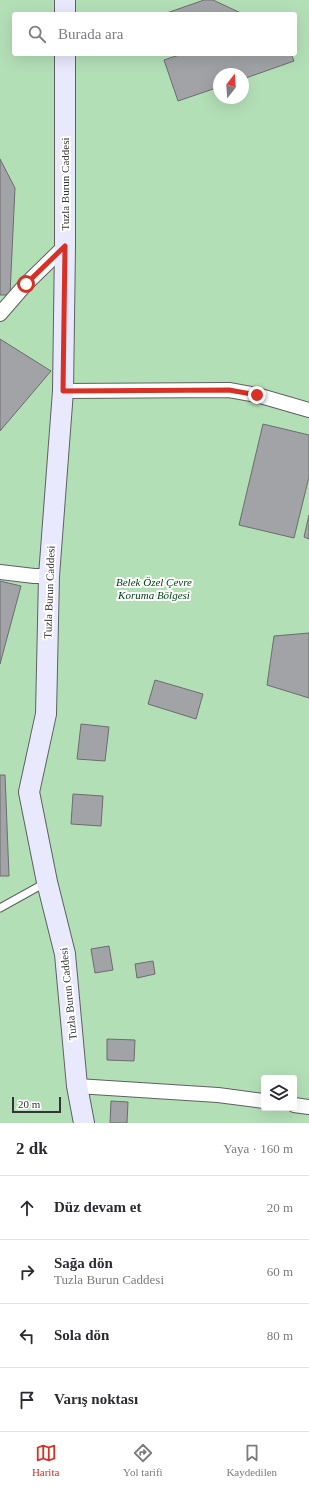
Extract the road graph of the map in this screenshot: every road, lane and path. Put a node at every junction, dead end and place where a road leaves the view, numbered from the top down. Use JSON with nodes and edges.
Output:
{"nodes":[{"id":1,"x":65,"y":0,"type":"edge"},
{"id":2,"x":65,"y":12,"type":"edge"},
{"id":3,"x":65,"y":56,"type":"edge"},
{"id":4,"x":65,"y":246,"type":"junction"},
{"id":5,"x":0,"y":314,"type":"edge"},
{"id":6,"x":63,"y":391,"type":"junction"},
{"id":7,"x":309,"y":410,"type":"edge"},
{"id":8,"x":0,"y":572,"type":"edge"},
{"id":9,"x":49,"y":576,"type":"junction"},
{"id":10,"x":47,"y":882,"type":"junction"},
{"id":11,"x":0,"y":908,"type":"edge"},
{"id":12,"x":77,"y":1086,"type":"junction"},
{"id":13,"x":261,"y":1101,"type":"edge"},
{"id":14,"x":297,"y":1105,"type":"edge"},
{"id":15,"x":309,"y":1107,"type":"edge"},
{"id":16,"x":84,"y":1123,"type":"edge"}],
"edges":[{"from":1,"to":2,"type":"main road"},
{"from":3,"to":4,"type":"main road","name":"Tuzla Burun Caddesi"},
{"from":4,"to":5,"type":"street"},
{"from":4,"to":6,"type":"main road","name":"Tuzla Burun Caddesi"},
{"from":6,"to":7,"type":"street"},
{"from":6,"to":9,"type":"main road","name":"Tuzla Burun Caddesi"},
{"from":8,"to":9,"type":"street"},
{"from":9,"to":10,"type":"main road","name":"Tuzla Burun Caddesi"},
{"from":10,"to":11,"type":"lane"},
{"from":10,"to":12,"type":"main road","name":"Tuzla Burun Caddesi"},
{"from":12,"to":13,"type":"street"},
{"from":12,"to":16,"type":"main road","name":"Tuzla Burun Caddesi"},
{"from":14,"to":15,"type":"street"}]}
